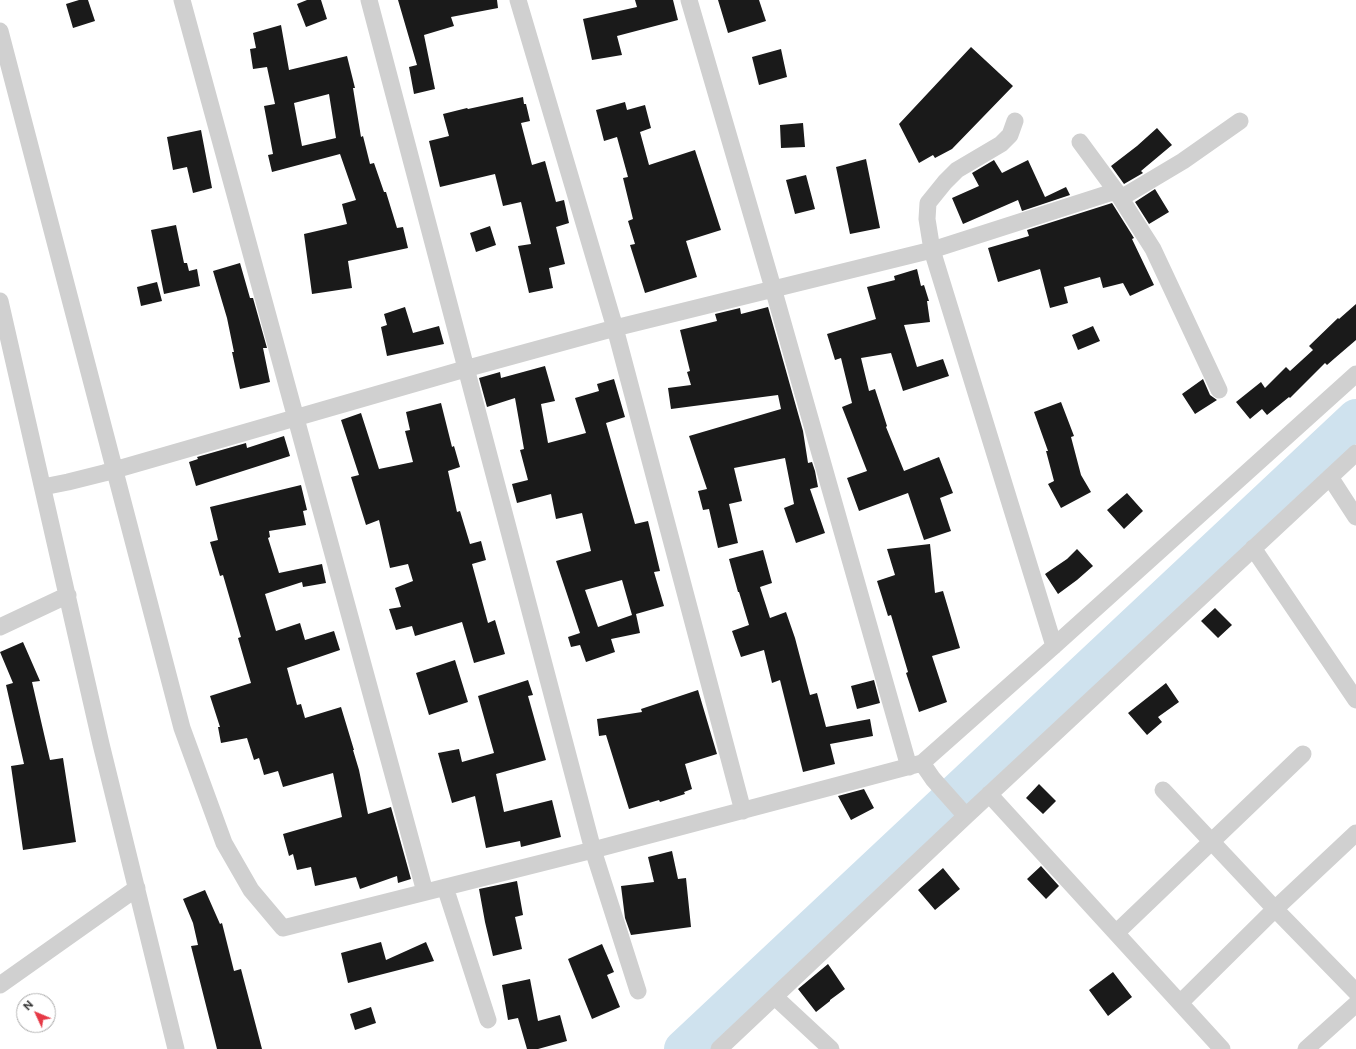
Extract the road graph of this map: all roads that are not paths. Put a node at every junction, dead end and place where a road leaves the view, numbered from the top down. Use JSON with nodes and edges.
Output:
{"nodes":[{"id":1,"x":182,"y":0,"type":"edge"},
{"id":2,"x":369,"y":0,"type":"edge"},
{"id":3,"x":518,"y":0,"type":"edge"},
{"id":4,"x":689,"y":0,"type":"edge"},
{"id":5,"x":0,"y":31,"type":"edge"},
{"id":6,"x":1015,"y":121,"type":"dead end"},
{"id":7,"x":1240,"y":121,"type":"dead end"},
{"id":8,"x":1080,"y":142,"type":"dead end"},
{"id":9,"x":1119,"y":195,"type":"junction"},
{"id":10,"x":932,"y":250,"type":"junction"},
{"id":11,"x":773,"y":288,"type":"junction"},
{"id":12,"x":0,"y":301,"type":"edge"},
{"id":13,"x":615,"y":328,"type":"junction"},
{"id":14,"x":465,"y":369,"type":"junction"},
{"id":15,"x":1356,"y":374,"type":"edge"},
{"id":16,"x":1218,"y":390,"type":"dead end"},
{"id":17,"x":295,"y":418,"type":"junction"},
{"id":18,"x":1356,"y":453,"type":"edge"},
{"id":19,"x":109,"y":471,"type":"junction"},
{"id":20,"x":1330,"y":477,"type":"junction"},
{"id":21,"x":43,"y":487,"type":"junction"},
{"id":22,"x":1356,"y":517,"type":"edge"},
{"id":23,"x":1253,"y":548,"type":"junction"},
{"id":24,"x":68,"y":596,"type":"junction"},
{"id":25,"x":0,"y":627,"type":"edge"},
{"id":26,"x":1054,"y":646,"type":"junction"},
{"id":27,"x":1356,"y":700,"type":"edge"},
{"id":28,"x":1302,"y":754,"type":"dead end"},
{"id":29,"x":915,"y":765,"type":"junction"},
{"id":30,"x":1163,"y":790,"type":"dead end"},
{"id":31,"x":989,"y":794,"type":"junction"},
{"id":32,"x":743,"y":811,"type":"junction"},
{"id":33,"x":962,"y":812,"type":"junction"},
{"id":34,"x":1356,"y":833,"type":"edge"},
{"id":35,"x":1212,"y":842,"type":"junction"},
{"id":36,"x":593,"y":850,"type":"junction"},
{"id":37,"x":445,"y":887,"type":"junction"},
{"id":38,"x":136,"y":888,"type":"junction"},
{"id":39,"x":425,"y":892,"type":"junction"},
{"id":40,"x":1275,"y":909,"type":"junction"},
{"id":41,"x":1116,"y":933,"type":"junction"},
{"id":42,"x":0,"y":985,"type":"edge"},
{"id":43,"x":638,"y":991,"type":"dead end"},
{"id":44,"x":1356,"y":992,"type":"edge"},
{"id":45,"x":775,"y":997,"type":"junction"},
{"id":46,"x":1180,"y":1003,"type":"junction"},
{"id":47,"x":1356,"y":1004,"type":"edge"},
{"id":48,"x":488,"y":1020,"type":"dead end"},
{"id":49,"x":176,"y":1049,"type":"edge"},
{"id":50,"x":720,"y":1049,"type":"edge"},
{"id":51,"x":831,"y":1049,"type":"edge"},
{"id":52,"x":1222,"y":1049,"type":"edge"},
{"id":53,"x":1306,"y":1049,"type":"edge"}],
"edges":[{"from":1,"to":17,"type":"street"},
{"from":2,"to":14,"type":"street"},
{"from":3,"to":13,"type":"street"},
{"from":4,"to":11,"type":"street"},
{"from":5,"to":19,"type":"street"},
{"from":6,"to":10,"type":"street"},
{"from":7,"to":9,"type":"street"},
{"from":8,"to":9,"type":"street"},
{"from":9,"to":10,"type":"street"},
{"from":9,"to":16,"type":"street"},
{"from":10,"to":11,"type":"street"},
{"from":10,"to":26,"type":"street"},
{"from":11,"to":13,"type":"street"},
{"from":11,"to":29,"type":"street"},
{"from":12,"to":21,"type":"street"},
{"from":13,"to":14,"type":"street"},
{"from":13,"to":32,"type":"street"},
{"from":14,"to":17,"type":"street"},
{"from":14,"to":36,"type":"street"},
{"from":15,"to":26,"type":"street"},
{"from":17,"to":19,"type":"street"},
{"from":17,"to":39,"type":"street"},
{"from":18,"to":20,"type":"street"},
{"from":19,"to":21,"type":"street"},
{"from":19,"to":39,"type":"street"},
{"from":20,"to":22,"type":"street"},
{"from":20,"to":23,"type":"street"},
{"from":21,"to":24,"type":"street"},
{"from":23,"to":27,"type":"street"},
{"from":23,"to":31,"type":"street"},
{"from":24,"to":25,"type":"street"},
{"from":24,"to":38,"type":"street"},
{"from":26,"to":29,"type":"street"},
{"from":28,"to":35,"type":"street"},
{"from":29,"to":32,"type":"street"},
{"from":29,"to":33,"type":"street"},
{"from":30,"to":35,"type":"street"},
{"from":31,"to":33,"type":"street"},
{"from":31,"to":41,"type":"street"},
{"from":32,"to":36,"type":"street"},
{"from":33,"to":45,"type":"street"},
{"from":34,"to":40,"type":"street"},
{"from":35,"to":40,"type":"street"},
{"from":35,"to":41,"type":"street"},
{"from":36,"to":37,"type":"street"},
{"from":36,"to":43,"type":"street"},
{"from":37,"to":39,"type":"street"},
{"from":37,"to":48,"type":"street"},
{"from":38,"to":42,"type":"street"},
{"from":38,"to":49,"type":"street"},
{"from":40,"to":44,"type":"street"},
{"from":40,"to":46,"type":"street"},
{"from":41,"to":46,"type":"street"},
{"from":45,"to":50,"type":"street"},
{"from":45,"to":51,"type":"street"},
{"from":46,"to":52,"type":"street"},
{"from":47,"to":53,"type":"street"}]}
